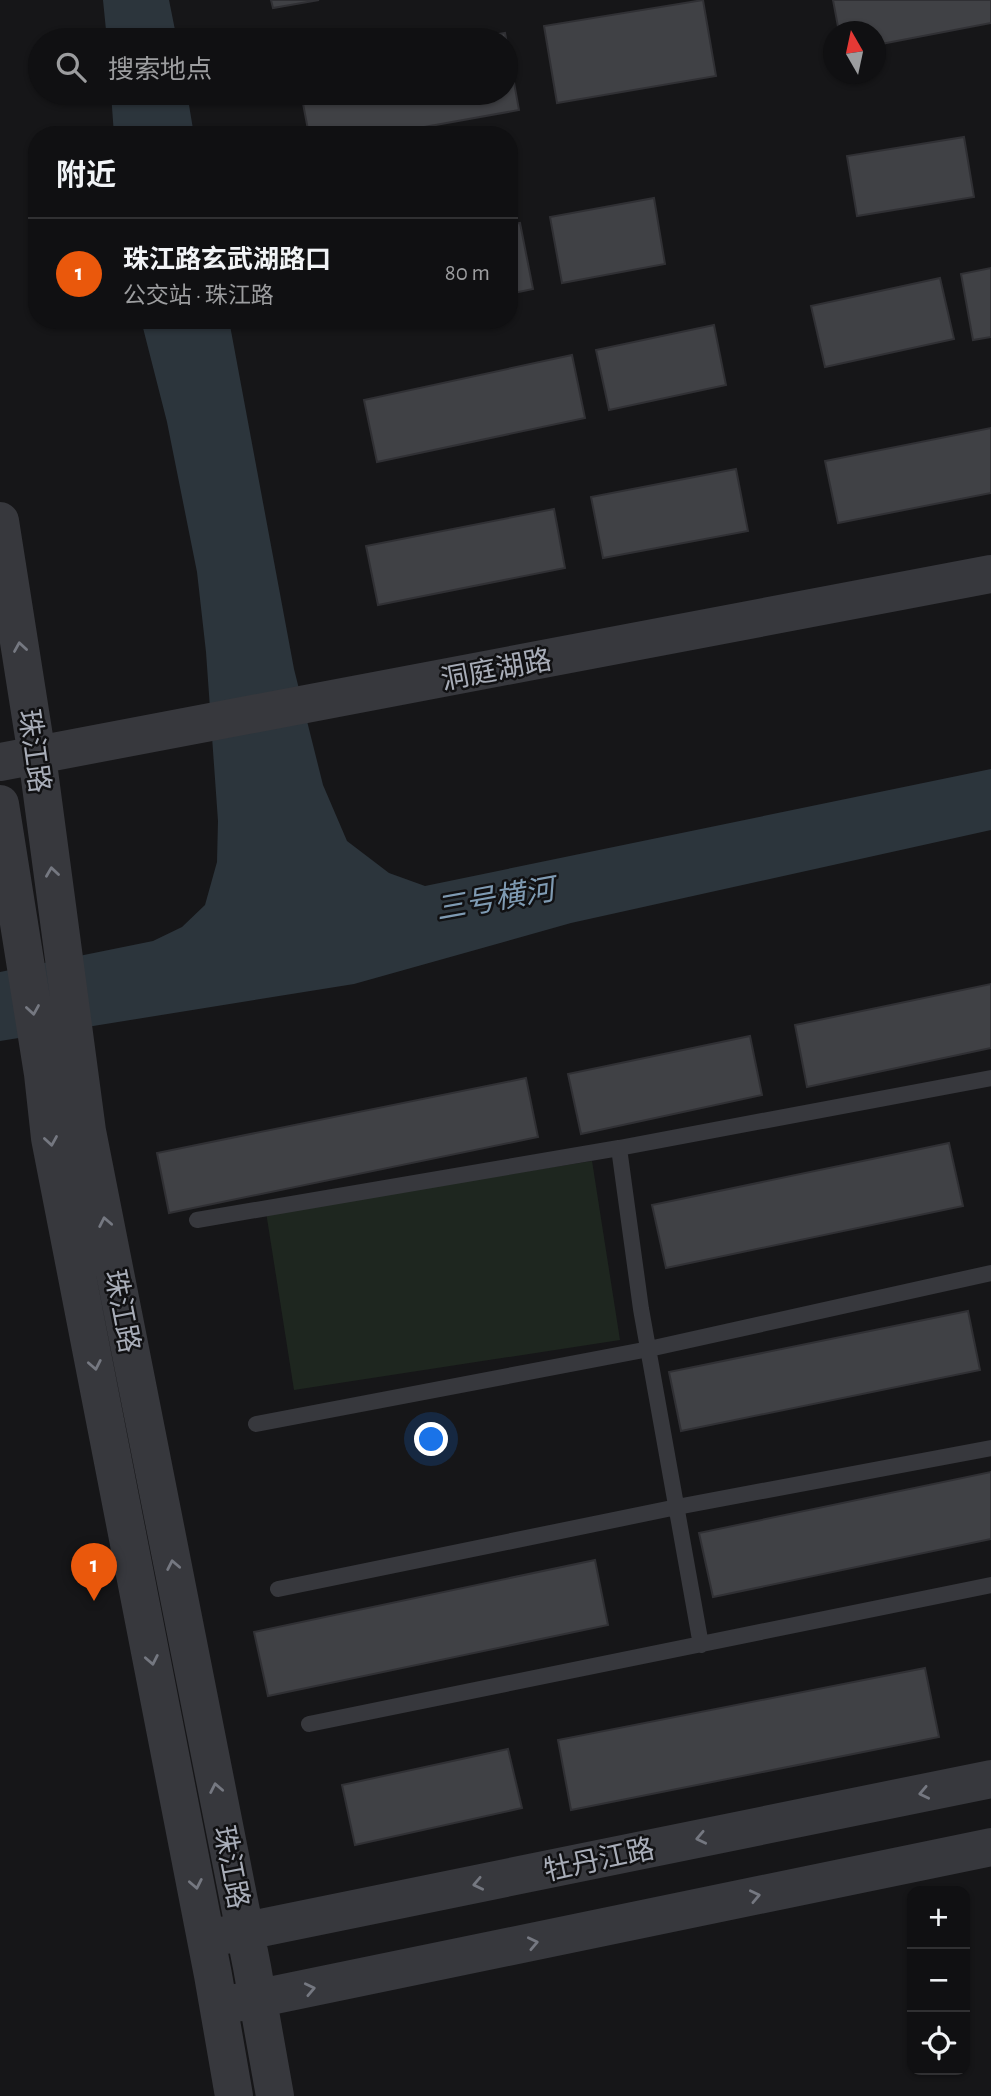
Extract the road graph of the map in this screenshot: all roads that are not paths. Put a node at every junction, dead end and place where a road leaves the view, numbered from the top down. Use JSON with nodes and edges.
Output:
{"nodes":[{"id":1,"x":0,"y":521,"type":"edge"},
{"id":2,"x":991,"y":574,"type":"edge"},
{"id":3,"x":37,"y":756,"type":"junction"},
{"id":4,"x":0,"y":762,"type":"edge"},
{"id":5,"x":0,"y":804,"type":"edge"},
{"id":6,"x":60,"y":1068,"type":"junction"},
{"id":7,"x":991,"y":1078,"type":"edge"},
{"id":8,"x":619,"y":1148,"type":"junction"},
{"id":9,"x":197,"y":1220,"type":"dead end"},
{"id":10,"x":991,"y":1273,"type":"edge"},
{"id":11,"x":649,"y":1349,"type":"junction"},
{"id":12,"x":256,"y":1424,"type":"dead end"},
{"id":13,"x":991,"y":1448,"type":"edge"},
{"id":14,"x":677,"y":1507,"type":"junction"},
{"id":15,"x":991,"y":1585,"type":"edge"},
{"id":16,"x":278,"y":1590,"type":"dead end"},
{"id":17,"x":701,"y":1645,"type":"junction"},
{"id":18,"x":309,"y":1724,"type":"dead end"},
{"id":19,"x":991,"y":1779,"type":"edge"},
{"id":20,"x":991,"y":1847,"type":"edge"},
{"id":21,"x":245,"y":1932,"type":"junction"},
{"id":22,"x":206,"y":1938,"type":"junction"},
{"id":23,"x":257,"y":2000,"type":"junction"},
{"id":24,"x":219,"y":2006,"type":"junction"},
{"id":25,"x":234,"y":2096,"type":"edge"},
{"id":26,"x":275,"y":2096,"type":"edge"}],
"edges":[{"from":3,"to":1,"type":"street","name":"珠江路","one_way":true},
{"from":2,"to":3,"type":"street","name":"洞庭湖路"},
{"from":3,"to":4,"type":"street","name":"洞庭湖路"},
{"from":6,"to":3,"type":"street","name":"珠江路","one_way":true},
{"from":5,"to":6,"type":"street","name":"珠江路","one_way":true},
{"from":21,"to":6,"type":"street","name":"珠江路","one_way":true},
{"from":6,"to":22,"type":"street","name":"珠江路","one_way":true},
{"from":7,"to":8,"type":"lane"},
{"from":8,"to":9,"type":"lane"},
{"from":8,"to":11,"type":"lane"},
{"from":10,"to":11,"type":"lane"},
{"from":11,"to":12,"type":"lane"},
{"from":11,"to":14,"type":"lane"},
{"from":13,"to":14,"type":"lane"},
{"from":14,"to":16,"type":"lane"},
{"from":14,"to":17,"type":"lane"},
{"from":15,"to":17,"type":"lane"},
{"from":17,"to":18,"type":"lane"},
{"from":19,"to":21,"type":"street","name":"牡丹江路","one_way":true},
{"from":23,"to":20,"type":"street","one_way":true},
{"from":21,"to":22,"type":"street","name":"牡丹江路"},
{"from":21,"to":23,"type":"street","name":"珠江路"},
{"from":22,"to":24,"type":"street","name":"珠江路"},
{"from":23,"to":24,"type":"street"},
{"from":23,"to":26,"type":"street","name":"珠江路"},
{"from":24,"to":25,"type":"street","name":"珠江路"}]}
